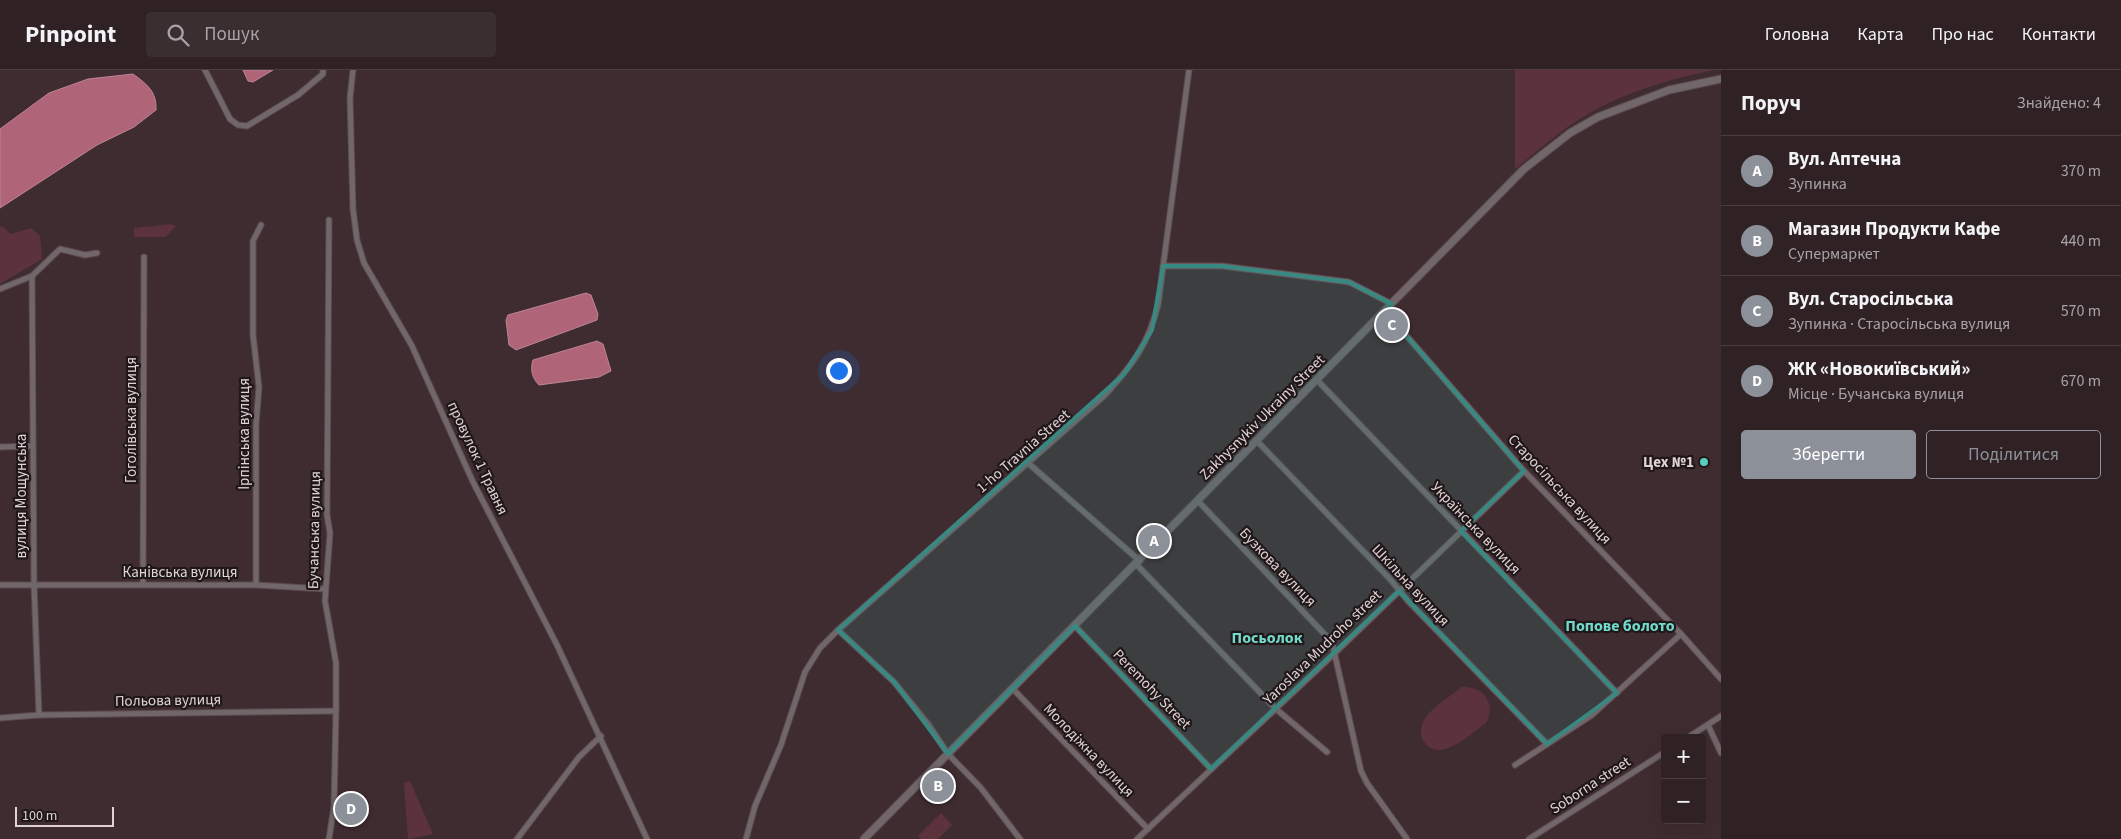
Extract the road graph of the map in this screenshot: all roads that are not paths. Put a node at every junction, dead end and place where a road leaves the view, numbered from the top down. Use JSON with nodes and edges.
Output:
{"nodes":[{"id":1,"x":205,"y":70,"type":"edge"},
{"id":2,"x":323,"y":70,"type":"edge"},
{"id":3,"x":1189,"y":70,"type":"edge"},
{"id":4,"x":353,"y":72,"type":"edge"},
{"id":5,"x":1721,"y":78,"type":"edge"},
{"id":6,"x":329,"y":220,"type":"dead end"},
{"id":7,"x":261,"y":225,"type":"dead end"},
{"id":8,"x":97,"y":253,"type":"dead end"},
{"id":9,"x":144,"y":257,"type":"dead end"},
{"id":10,"x":1163,"y":266,"type":"junction"},
{"id":11,"x":32,"y":276,"type":"junction"},
{"id":12,"x":0,"y":289,"type":"edge"},
{"id":13,"x":1392,"y":304,"type":"junction"},
{"id":14,"x":1384,"y":311,"type":"junction"},
{"id":15,"x":1317,"y":380,"type":"junction"},
{"id":16,"x":1257,"y":441,"type":"junction"},
{"id":17,"x":33,"y":446,"type":"junction"},
{"id":18,"x":0,"y":447,"type":"edge"},
{"id":19,"x":1028,"y":463,"type":"junction"},
{"id":20,"x":1524,"y":471,"type":"junction"},
{"id":21,"x":1198,"y":502,"type":"junction"},
{"id":22,"x":1461,"y":531,"type":"junction"},
{"id":23,"x":1138,"y":563,"type":"junction"},
{"id":24,"x":0,"y":584,"type":"edge"},
{"id":25,"x":143,"y":584,"type":"junction"},
{"id":26,"x":34,"y":585,"type":"junction"},
{"id":27,"x":256,"y":585,"type":"junction"},
{"id":28,"x":325,"y":588,"type":"junction"},
{"id":29,"x":1399,"y":591,"type":"junction"},
{"id":30,"x":1075,"y":626,"type":"junction"},
{"id":31,"x":838,"y":630,"type":"junction"},
{"id":32,"x":1681,"y":634,"type":"junction"},
{"id":33,"x":1334,"y":654,"type":"junction"},
{"id":34,"x":1721,"y":679,"type":"edge"},
{"id":35,"x":1013,"y":689,"type":"junction"},
{"id":36,"x":1617,"y":693,"type":"junction"},
{"id":37,"x":1276,"y":709,"type":"junction"},
{"id":38,"x":336,"y":711,"type":"junction"},
{"id":39,"x":39,"y":715,"type":"junction"},
{"id":40,"x":1721,"y":716,"type":"edge"},
{"id":41,"x":0,"y":718,"type":"edge"},
{"id":42,"x":1708,"y":725,"type":"junction"},
{"id":43,"x":1693,"y":734,"type":"edge"},
{"id":44,"x":600,"y":736,"type":"junction"},
{"id":45,"x":1547,"y":744,"type":"junction"},
{"id":46,"x":1327,"y":752,"type":"dead end"},
{"id":47,"x":1721,"y":753,"type":"edge"},
{"id":48,"x":948,"y":754,"type":"junction"},
{"id":49,"x":1661,"y":755,"type":"edge"},
{"id":50,"x":1515,"y":765,"type":"dead end"},
{"id":51,"x":1211,"y":769,"type":"junction"},
{"id":52,"x":1148,"y":829,"type":"junction"},
{"id":53,"x":329,"y":839,"type":"edge"},
{"id":54,"x":517,"y":839,"type":"edge"},
{"id":55,"x":647,"y":839,"type":"edge"},
{"id":56,"x":746,"y":839,"type":"edge"},
{"id":57,"x":864,"y":839,"type":"edge"},
{"id":58,"x":1020,"y":839,"type":"edge"},
{"id":59,"x":1137,"y":839,"type":"edge"},
{"id":60,"x":1407,"y":839,"type":"edge"},
{"id":61,"x":1529,"y":839,"type":"edge"}],
"edges":[{"from":1,"to":2,"type":"street"},
{"from":3,"to":10,"type":"street","name":"1-ho Travnia Street"},
{"from":4,"to":44,"type":"street","name":"провулок 1 Травня"},
{"from":5,"to":13,"type":"street"},
{"from":6,"to":28,"type":"street","name":"Бучанська вулиця"},
{"from":7,"to":27,"type":"street","name":"Ірпінська вулиця"},
{"from":8,"to":11,"type":"street"},
{"from":9,"to":25,"type":"street","name":"Гоголівська вулиця"},
{"from":10,"to":13,"type":"street"},
{"from":10,"to":19,"type":"street","name":"1-ho Travnia Street"},
{"from":11,"to":12,"type":"street"},
{"from":11,"to":17,"type":"street","name":"вулиця Мощунська"},
{"from":13,"to":14,"type":"street"},
{"from":14,"to":15,"type":"street","name":"Zakhysnykiv Ukrainy Street"},
{"from":14,"to":20,"type":"street","name":"Старосільська вулиця"},
{"from":15,"to":16,"type":"street","name":"Zakhysnykiv Ukrainy Street"},
{"from":15,"to":22,"type":"street","name":"Українська вулиця"},
{"from":16,"to":21,"type":"street","name":"Zakhysnykiv Ukrainy Street"},
{"from":16,"to":29,"type":"street","name":"Шкільна вулиця"},
{"from":17,"to":18,"type":"street"},
{"from":17,"to":26,"type":"street","name":"вулиця Мощунська"},
{"from":19,"to":23,"type":"street"},
{"from":19,"to":31,"type":"street","name":"1-ho Travnia Street"},
{"from":20,"to":22,"type":"street","name":"Yaroslava Mudroho street"},
{"from":20,"to":32,"type":"street","name":"Старосільська вулиця"},
{"from":21,"to":23,"type":"street","name":"Zakhysnykiv Ukrainy Street"},
{"from":21,"to":33,"type":"street","name":"Бузкова вулиця"},
{"from":22,"to":29,"type":"street","name":"Yaroslava Mudroho street"},
{"from":22,"to":36,"type":"street","name":"Українська вулиця"},
{"from":23,"to":30,"type":"street","name":"Zakhysnykiv Ukrainy Street"},
{"from":23,"to":37,"type":"street"},
{"from":24,"to":26,"type":"street","name":"Канівська вулиця"},
{"from":25,"to":26,"type":"street","name":"Канівська вулиця"},
{"from":25,"to":27,"type":"street","name":"Канівська вулиця"},
{"from":26,"to":39,"type":"street","name":"вулиця Мощунська"},
{"from":27,"to":28,"type":"street","name":"Канівська вулиця"},
{"from":28,"to":38,"type":"street","name":"Бучанська вулиця"},
{"from":29,"to":33,"type":"street","name":"Yaroslava Mudroho street"},
{"from":29,"to":45,"type":"street","name":"Шкільна вулиця"},
{"from":30,"to":35,"type":"street","name":"Zakhysnykiv Ukrainy Street"},
{"from":30,"to":51,"type":"street","name":"Peremohy Street"},
{"from":31,"to":48,"type":"street"},
{"from":31,"to":56,"type":"street","name":"1-ho Travnia Street"},
{"from":32,"to":34,"type":"street","name":"Старосільська вулиця"},
{"from":32,"to":36,"type":"street"},
{"from":33,"to":37,"type":"street","name":"Yaroslava Mudroho street"},
{"from":33,"to":60,"type":"street","name":"Бузкова вулиця"},
{"from":35,"to":48,"type":"street","name":"Zakhysnykiv Ukrainy Street"},
{"from":35,"to":52,"type":"street","name":"Молодіжна вулиця"},
{"from":36,"to":45,"type":"street"},
{"from":37,"to":46,"type":"street"},
{"from":37,"to":51,"type":"street","name":"Yaroslava Mudroho street"},
{"from":38,"to":39,"type":"street","name":"Польова вулиця"},
{"from":38,"to":53,"type":"street","name":"Бучанська вулиця"},
{"from":39,"to":41,"type":"street","name":"Польова вулиця"},
{"from":40,"to":42,"type":"street"},
{"from":42,"to":43,"type":"street"},
{"from":42,"to":47,"type":"street"},
{"from":44,"to":54,"type":"street"},
{"from":44,"to":55,"type":"street","name":"провулок 1 Травня"},
{"from":45,"to":50,"type":"street"},
{"from":48,"to":57,"type":"street","name":"Zakhysnykiv Ukrainy Street"},
{"from":48,"to":58,"type":"street"},
{"from":49,"to":61,"type":"street","name":"Soborna street"},
{"from":51,"to":52,"type":"street","name":"Yaroslava Mudroho street"},
{"from":52,"to":59,"type":"street","name":"Yaroslava Mudroho street"}]}
